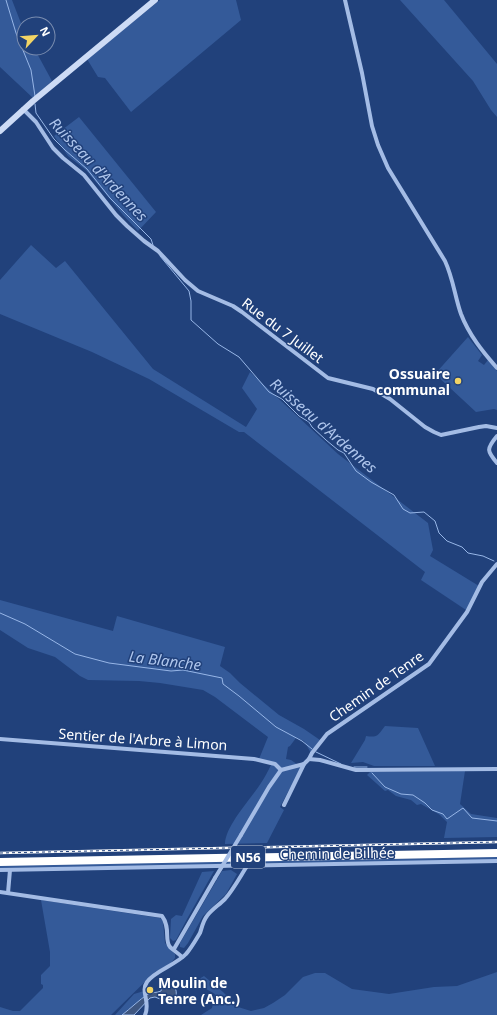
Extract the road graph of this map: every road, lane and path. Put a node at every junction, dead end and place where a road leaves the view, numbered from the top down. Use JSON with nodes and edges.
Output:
{"nodes":[{"id":1,"x":155,"y":0,"type":"edge"},
{"id":2,"x":345,"y":0,"type":"edge"},
{"id":3,"x":23,"y":109,"type":"junction"},
{"id":4,"x":0,"y":130,"type":"edge"},
{"id":5,"x":497,"y":368,"type":"edge"},
{"id":6,"x":497,"y":428,"type":"edge"},
{"id":7,"x":497,"y":436,"type":"edge"},
{"id":8,"x":497,"y":463,"type":"edge"},
{"id":9,"x":497,"y":564,"type":"edge"},
{"id":10,"x":0,"y":739,"type":"edge"},
{"id":11,"x":310,"y":759,"type":"junction"},
{"id":12,"x":304,"y":764,"type":"junction"},
{"id":13,"x":497,"y":769,"type":"edge"},
{"id":14,"x":281,"y":770,"type":"junction"},
{"id":15,"x":284,"y":805,"type":"dead end"},
{"id":16,"x":497,"y":853,"type":"edge"},
{"id":17,"x":497,"y":861,"type":"edge"},
{"id":18,"x":0,"y":862,"type":"edge"},
{"id":19,"x":247,"y":866,"type":"junction"},
{"id":20,"x":0,"y":870,"type":"edge"},
{"id":21,"x":10,"y":870,"type":"junction"},
{"id":22,"x":0,"y":892,"type":"edge"},
{"id":23,"x":8,"y":893,"type":"junction"},
{"id":24,"x":174,"y":949,"type":"junction"},
{"id":25,"x":182,"y":957,"type":"junction"},
{"id":26,"x":145,"y":1015,"type":"edge"}],
"edges":[{"from":1,"to":3,"type":"street"},
{"from":2,"to":5,"type":"street"},
{"from":3,"to":4,"type":"street"},
{"from":3,"to":6,"type":"street","name":"Rue du 7 Juillet"},
{"from":7,"to":8,"type":"street"},
{"from":9,"to":11,"type":"street","name":"Chemin de Tenre"},
{"from":10,"to":14,"type":"street","name":"Sentier de l'Arbre à Limon"},
{"from":11,"to":12,"type":"street","name":"Chemin de Tenre"},
{"from":11,"to":13,"type":"street"},
{"from":12,"to":14,"type":"street","name":"Chemin de Tenre"},
{"from":12,"to":15,"type":"street","name":"Chemin de Tenre"},
{"from":14,"to":24,"type":"street","bridge":true},
{"from":16,"to":18,"type":"highway","number":"N56"},
{"from":17,"to":19,"type":"street","name":"Chemin de Bilhée"},
{"from":19,"to":21,"type":"street","name":"Chemin de Bilhée"},
{"from":19,"to":25,"type":"street"},
{"from":20,"to":21,"type":"street","name":"Chemin de Bilhée"},
{"from":21,"to":23,"type":"street"},
{"from":22,"to":23,"type":"street"},
{"from":23,"to":24,"type":"street"},
{"from":24,"to":25,"type":"street"},
{"from":25,"to":26,"type":"street"}]}
